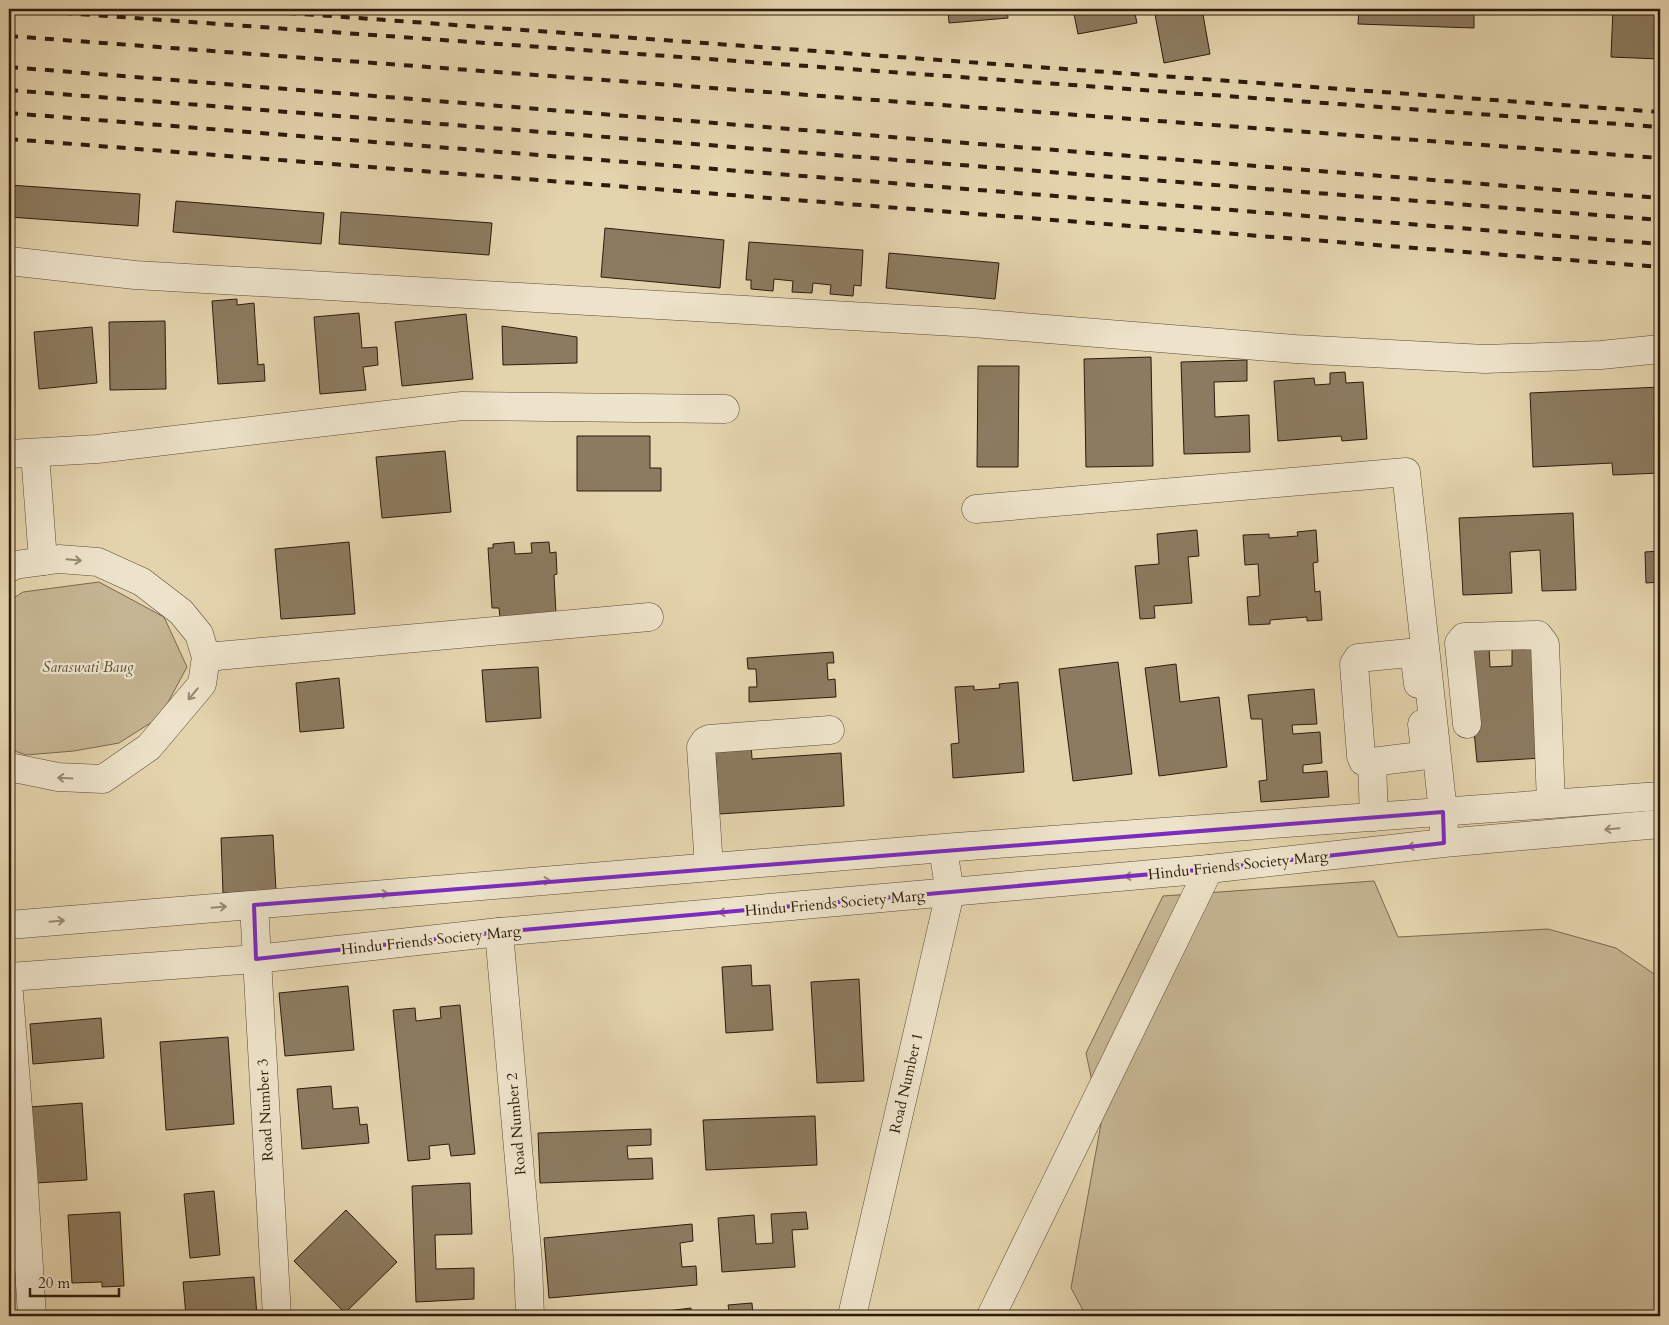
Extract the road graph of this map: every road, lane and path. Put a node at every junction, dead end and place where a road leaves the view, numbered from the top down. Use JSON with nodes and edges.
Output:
{"nodes":[{"id":1,"x":9,"y":261,"type":"edge"},
{"id":2,"x":1660,"y":349,"type":"edge"},
{"id":3,"x":724,"y":409,"type":"dead end"},
{"id":4,"x":22,"y":453,"type":"edge"},
{"id":5,"x":976,"y":509,"type":"dead end"},
{"id":6,"x":44,"y":561,"type":"junction"},
{"id":7,"x":9,"y":568,"type":"edge"},
{"id":8,"x":649,"y":617,"type":"dead end"},
{"id":9,"x":1460,"y":652,"type":"junction"},
{"id":10,"x":1426,"y":655,"type":"junction"},
{"id":11,"x":206,"y":657,"type":"junction"},
{"id":12,"x":1432,"y":714,"type":"junction"},
{"id":13,"x":830,"y":730,"type":"dead end"},
{"id":14,"x":1372,"y":762,"type":"dead end"},
{"id":15,"x":9,"y":767,"type":"edge"},
{"id":16,"x":1660,"y":796,"type":"edge"},
{"id":17,"x":1551,"y":803,"type":"junction"},
{"id":18,"x":1443,"y":812,"type":"junction"},
{"id":19,"x":1374,"y":817,"type":"junction"},
{"id":20,"x":1660,"y":824,"type":"edge"},
{"id":21,"x":1444,"y":843,"type":"junction"},
{"id":22,"x":943,"y":849,"type":"junction"},
{"id":23,"x":710,"y":868,"type":"junction"},
{"id":24,"x":1209,"y":869,"type":"junction"},
{"id":25,"x":950,"y":893,"type":"junction"},
{"id":26,"x":254,"y":904,"type":"junction"},
{"id":27,"x":9,"y":925,"type":"edge"},
{"id":28,"x":500,"y":932,"type":"junction"},
{"id":29,"x":256,"y":960,"type":"junction"},
{"id":30,"x":9,"y":977,"type":"edge"},
{"id":31,"x":9,"y":994,"type":"edge"},
{"id":32,"x":16,"y":1172,"type":"edge"},
{"id":33,"x":32,"y":1316,"type":"edge"},
{"id":34,"x":277,"y":1316,"type":"edge"},
{"id":35,"x":530,"y":1316,"type":"edge"},
{"id":36,"x":852,"y":1316,"type":"edge"},
{"id":37,"x":991,"y":1316,"type":"edge"}],
"edges":[{"from":1,"to":2,"type":"street"},
{"from":3,"to":4,"type":"street"},
{"from":4,"to":6,"type":"street"},
{"from":5,"to":10,"type":"street"},
{"from":6,"to":7,"type":"street"},
{"from":6,"to":11,"type":"street","one_way":true},
{"from":8,"to":11,"type":"street"},
{"from":9,"to":10,"type":"street"},
{"from":9,"to":12,"type":"street"},
{"from":9,"to":17,"type":"street"},
{"from":10,"to":12,"type":"street"},
{"from":11,"to":15,"type":"street","one_way":true},
{"from":12,"to":18,"type":"street"},
{"from":13,"to":23,"type":"street"},
{"from":14,"to":19,"type":"street"},
{"from":16,"to":17,"type":"street"},
{"from":17,"to":18,"type":"street"},
{"from":18,"to":19,"type":"street"},
{"from":18,"to":21,"type":"street"},
{"from":19,"to":22,"type":"street"},
{"from":20,"to":21,"type":"street","name":"Hindu Friends Society Marg","one_way":true},
{"from":21,"to":24,"type":"street","name":"Hindu Friends Society Marg","one_way":true},
{"from":22,"to":23,"type":"street"},
{"from":22,"to":25,"type":"street","name":"Road Number 1"},
{"from":26,"to":23,"type":"street","one_way":true},
{"from":24,"to":25,"type":"street","name":"Hindu Friends Society Marg","one_way":true},
{"from":24,"to":37,"type":"street"},
{"from":25,"to":28,"type":"street","name":"Hindu Friends Society Marg","one_way":true},
{"from":25,"to":36,"type":"street","name":"Road Number 1"},
{"from":27,"to":26,"type":"street","one_way":true},
{"from":26,"to":29,"type":"street","name":"Road Number 3"},
{"from":28,"to":29,"type":"street","name":"Hindu Friends Society Marg"},
{"from":28,"to":35,"type":"street","name":"Road Number 2"},
{"from":29,"to":30,"type":"street","name":"Hindu Friends Society Marg"},
{"from":29,"to":34,"type":"street","name":"Road Number 3"},
{"from":31,"to":32,"type":"street"},
{"from":32,"to":33,"type":"street"}]}
